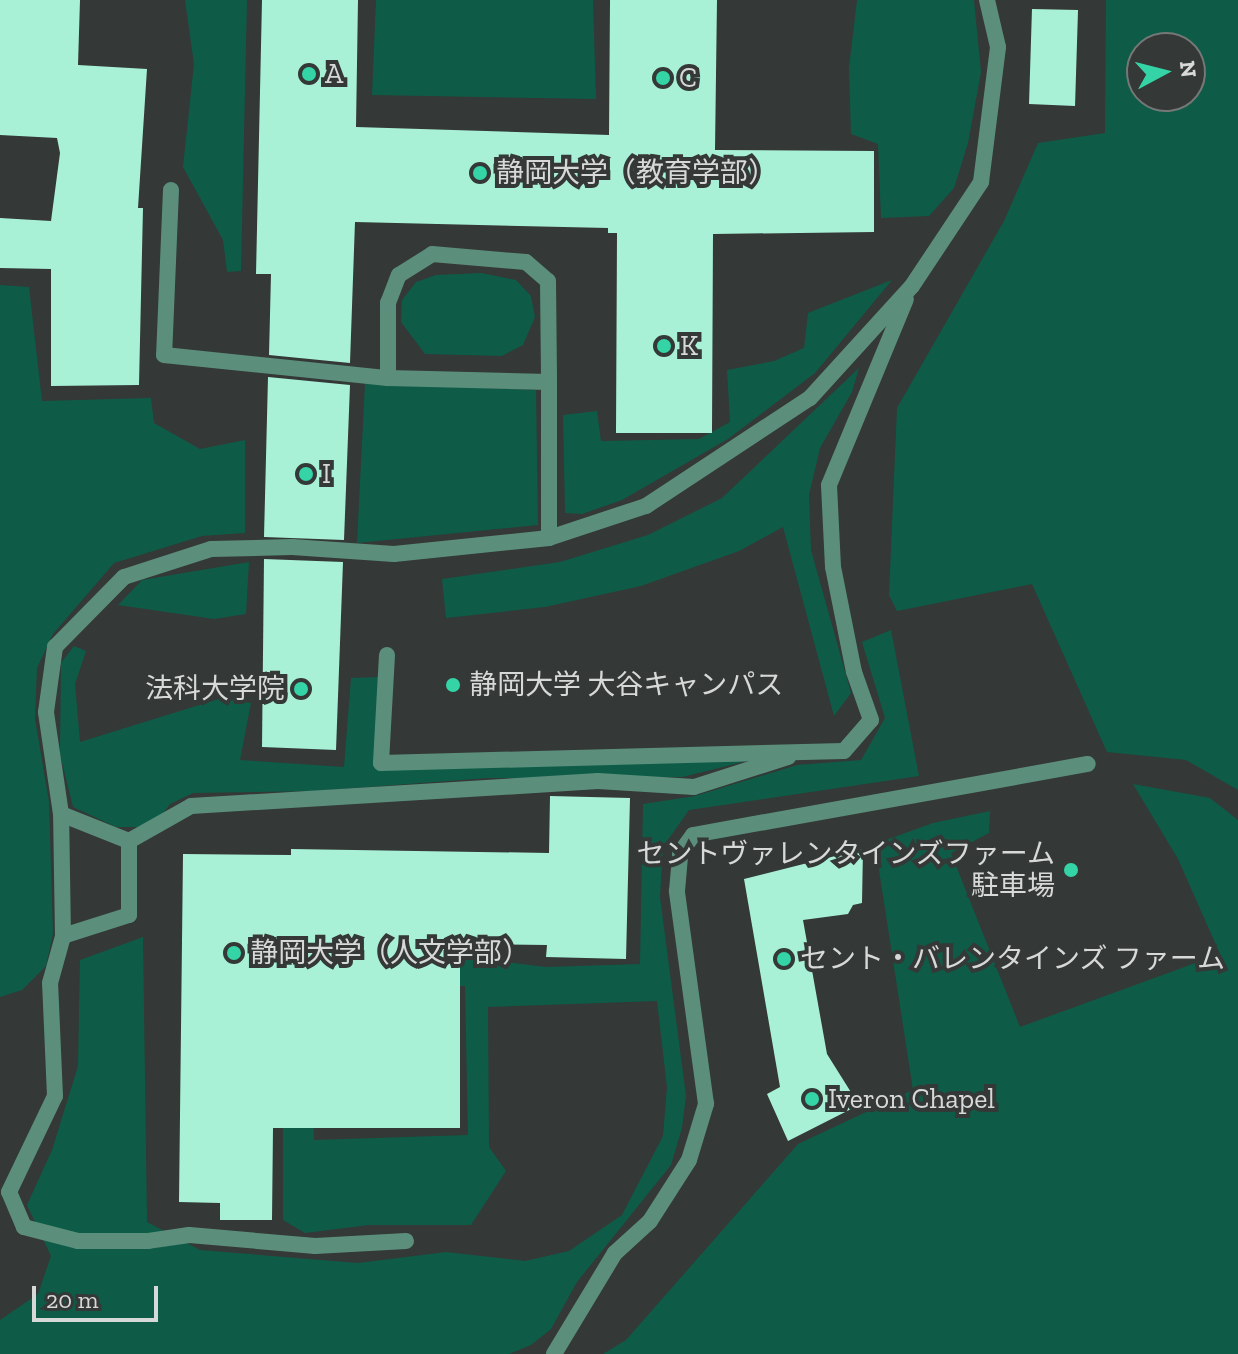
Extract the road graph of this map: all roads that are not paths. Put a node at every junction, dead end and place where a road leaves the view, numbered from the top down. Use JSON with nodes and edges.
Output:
{"nodes":[{"id":1,"x":987,"y":0,"type":"edge"},
{"id":2,"x":171,"y":190,"type":"dead end"},
{"id":3,"x":912,"y":286,"type":"junction"},
{"id":4,"x":388,"y":378,"type":"junction"},
{"id":5,"x":549,"y":382,"type":"junction"},
{"id":6,"x":549,"y":538,"type":"junction"},
{"id":7,"x":387,"y":655,"type":"dead end"},
{"id":8,"x":814,"y":750,"type":"junction"},
{"id":9,"x":1088,"y":764,"type":"dead end"},
{"id":10,"x":61,"y":814,"type":"junction"},
{"id":11,"x":129,"y":841,"type":"junction"},
{"id":12,"x":63,"y":936,"type":"junction"},
{"id":13,"x":406,"y":1241,"type":"dead end"},
{"id":14,"x":554,"y":1354,"type":"edge"}],
"edges":[{"from":1,"to":3,"type":"street"},
{"from":2,"to":4,"type":"street"},
{"from":3,"to":6,"type":"street"},
{"from":3,"to":8,"type":"street"},
{"from":4,"to":5,"type":"street"},
{"from":4,"to":5,"type":"street"},
{"from":5,"to":6,"type":"street"},
{"from":6,"to":10,"type":"street"},
{"from":7,"to":8,"type":"street"},
{"from":8,"to":11,"type":"street"},
{"from":9,"to":14,"type":"street"},
{"from":10,"to":11,"type":"street"},
{"from":10,"to":12,"type":"street"},
{"from":11,"to":12,"type":"street"},
{"from":12,"to":13,"type":"street"}]}
